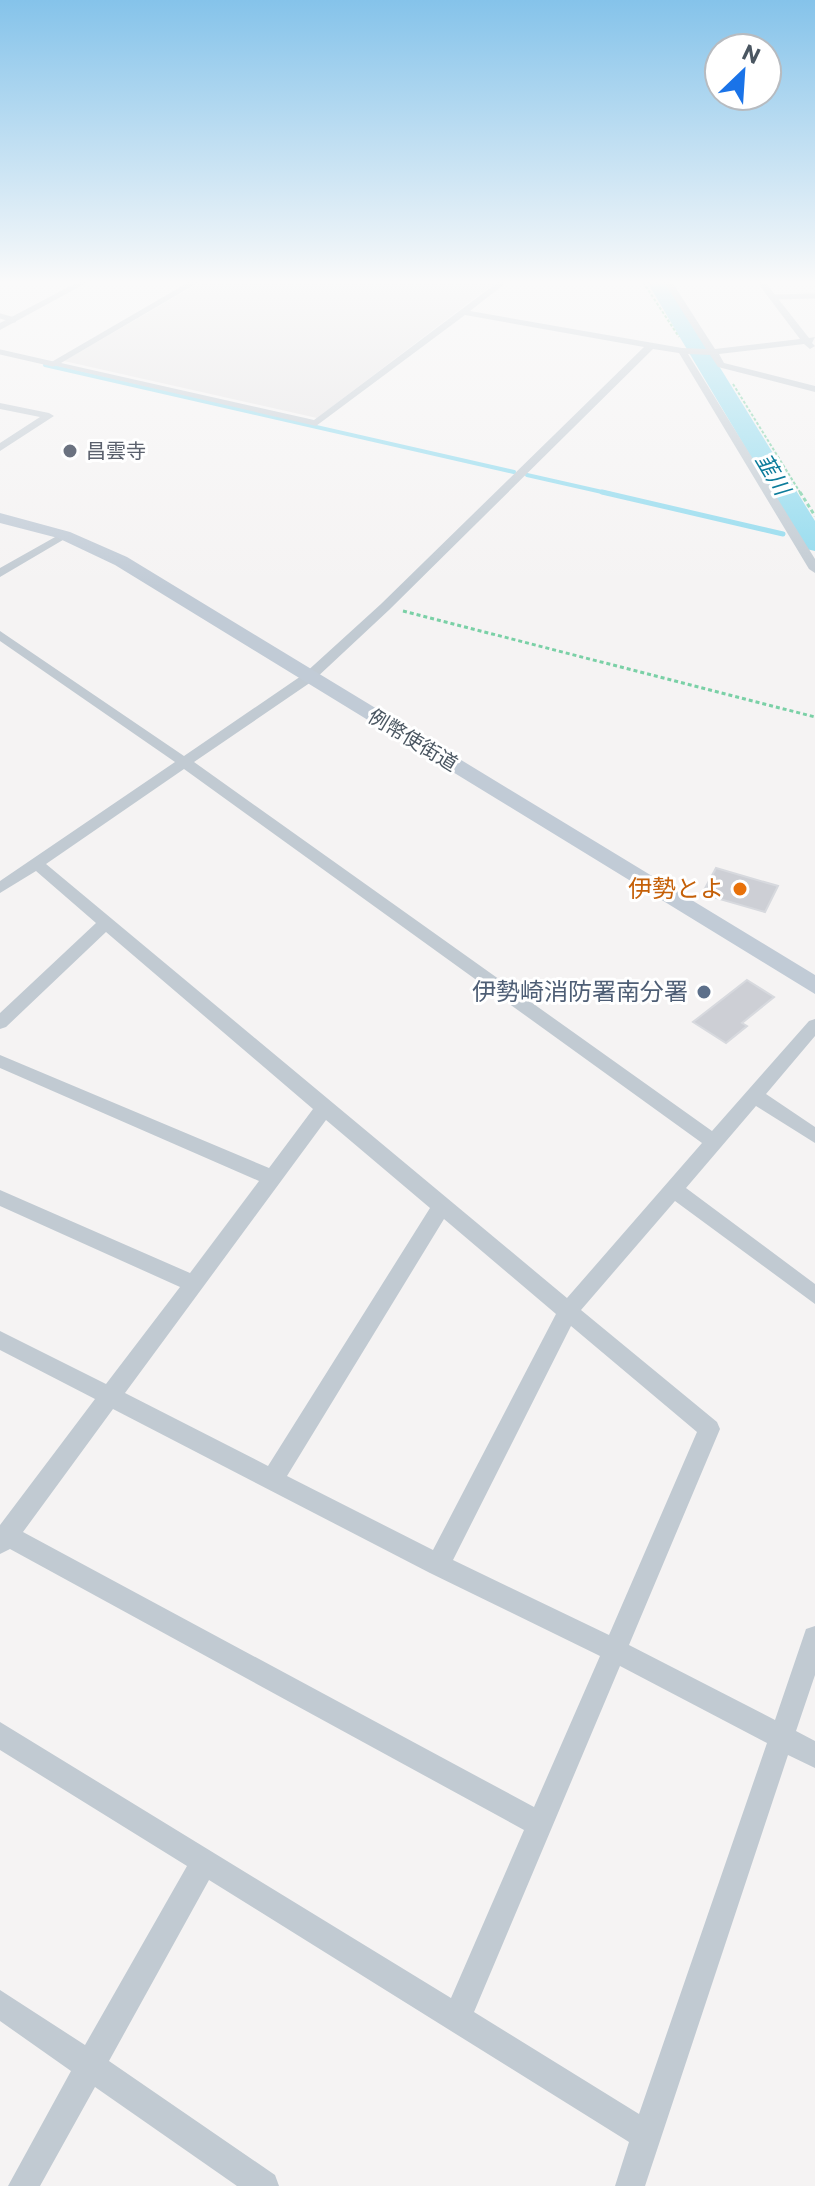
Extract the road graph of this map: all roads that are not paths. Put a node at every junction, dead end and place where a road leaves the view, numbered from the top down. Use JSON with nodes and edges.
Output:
{"nodes":[{"id":1,"x":142,"y":384,"type":"edge"},
{"id":2,"x":368,"y":384,"type":"edge"},
{"id":3,"x":611,"y":384,"type":"edge"},
{"id":4,"x":703,"y":384,"type":"edge"},
{"id":5,"x":795,"y":384,"type":"edge"},
{"id":6,"x":815,"y":389,"type":"edge"},
{"id":7,"x":0,"y":406,"type":"edge"},
{"id":8,"x":0,"y":448,"type":"edge"},
{"id":9,"x":0,"y":518,"type":"edge"},
{"id":10,"x":64,"y":535,"type":"junction"},
{"id":11,"x":815,"y":569,"type":"edge"},
{"id":12,"x":0,"y":573,"type":"edge"},
{"id":13,"x":0,"y":635,"type":"edge"},
{"id":14,"x":309,"y":677,"type":"junction"},
{"id":15,"x":184,"y":762,"type":"junction"},
{"id":16,"x":37,"y":864,"type":"junction"},
{"id":17,"x":0,"y":888,"type":"edge"},
{"id":18,"x":107,"y":922,"type":"junction"},
{"id":19,"x":815,"y":986,"type":"edge"},
{"id":20,"x":0,"y":1023,"type":"edge"},
{"id":21,"x":815,"y":1025,"type":"edge"},
{"id":22,"x":0,"y":1061,"type":"edge"},
{"id":23,"x":755,"y":1096,"type":"junction"},
{"id":24,"x":324,"y":1108,"type":"junction"},
{"id":25,"x":815,"y":1136,"type":"edge"},
{"id":26,"x":714,"y":1142,"type":"junction"},
{"id":27,"x":272,"y":1178,"type":"junction"},
{"id":28,"x":672,"y":1188,"type":"junction"},
{"id":29,"x":0,"y":1198,"type":"edge"},
{"id":30,"x":442,"y":1205,"type":"junction"},
{"id":31,"x":192,"y":1283,"type":"junction"},
{"id":32,"x":815,"y":1295,"type":"edge"},
{"id":33,"x":568,"y":1311,"type":"junction"},
{"id":34,"x":0,"y":1340,"type":"edge"},
{"id":35,"x":109,"y":1395,"type":"junction"},
{"id":36,"x":273,"y":1479,"type":"junction"},
{"id":37,"x":3,"y":1540,"type":"edge"},
{"id":38,"x":438,"y":1565,"type":"junction"},
{"id":39,"x":815,"y":1638,"type":"edge"},
{"id":40,"x":614,"y":1650,"type":"junction"},
{"id":41,"x":0,"y":1735,"type":"edge"},
{"id":42,"x":779,"y":1737,"type":"junction"},
{"id":43,"x":815,"y":1755,"type":"edge"},
{"id":44,"x":541,"y":1825,"type":"junction"},
{"id":45,"x":204,"y":1862,"type":"junction"},
{"id":46,"x":0,"y":2004,"type":"edge"},
{"id":47,"x":457,"y":2019,"type":"junction"},
{"id":48,"x":91,"y":2066,"type":"junction"},
{"id":49,"x":647,"y":2136,"type":"junction"},
{"id":50,"x":23,"y":2186,"type":"edge"},
{"id":51,"x":264,"y":2186,"type":"edge"},
{"id":52,"x":630,"y":2186,"type":"edge"}],
"edges":[{"from":1,"to":2,"type":"street"},
{"from":3,"to":14,"type":"street"},
{"from":4,"to":11,"type":"street"},
{"from":5,"to":6,"type":"street"},
{"from":7,"to":8,"type":"street"},
{"from":9,"to":10,"type":"main road","name":"例幣使街道"},
{"from":10,"to":12,"type":"street"},
{"from":10,"to":14,"type":"main road","name":"例幣使街道"},
{"from":13,"to":15,"type":"street"},
{"from":14,"to":15,"type":"street"},
{"from":14,"to":19,"type":"main road","name":"例幣使街道"},
{"from":15,"to":16,"type":"street"},
{"from":15,"to":26,"type":"street"},
{"from":16,"to":17,"type":"street"},
{"from":16,"to":18,"type":"street"},
{"from":18,"to":20,"type":"street"},
{"from":18,"to":24,"type":"street"},
{"from":21,"to":23,"type":"street"},
{"from":22,"to":27,"type":"street"},
{"from":23,"to":25,"type":"street"},
{"from":23,"to":26,"type":"street"},
{"from":24,"to":27,"type":"street"},
{"from":24,"to":30,"type":"street"},
{"from":26,"to":28,"type":"street"},
{"from":27,"to":31,"type":"street"},
{"from":28,"to":32,"type":"street"},
{"from":28,"to":33,"type":"street"},
{"from":29,"to":31,"type":"street"},
{"from":30,"to":33,"type":"street"},
{"from":30,"to":36,"type":"street"},
{"from":31,"to":35,"type":"street"},
{"from":33,"to":38,"type":"street"},
{"from":33,"to":40,"type":"street"},
{"from":34,"to":35,"type":"street"},
{"from":35,"to":36,"type":"street"},
{"from":35,"to":37,"type":"street"},
{"from":36,"to":38,"type":"street"},
{"from":37,"to":44,"type":"street"},
{"from":38,"to":40,"type":"street"},
{"from":39,"to":42,"type":"street"},
{"from":40,"to":42,"type":"street"},
{"from":40,"to":44,"type":"street"},
{"from":41,"to":45,"type":"street"},
{"from":42,"to":43,"type":"street"},
{"from":42,"to":49,"type":"street"},
{"from":44,"to":47,"type":"street"},
{"from":45,"to":47,"type":"street"},
{"from":45,"to":48,"type":"street"},
{"from":46,"to":48,"type":"street"},
{"from":47,"to":49,"type":"street"},
{"from":48,"to":50,"type":"street"},
{"from":48,"to":51,"type":"street"},
{"from":49,"to":52,"type":"street"}]}
